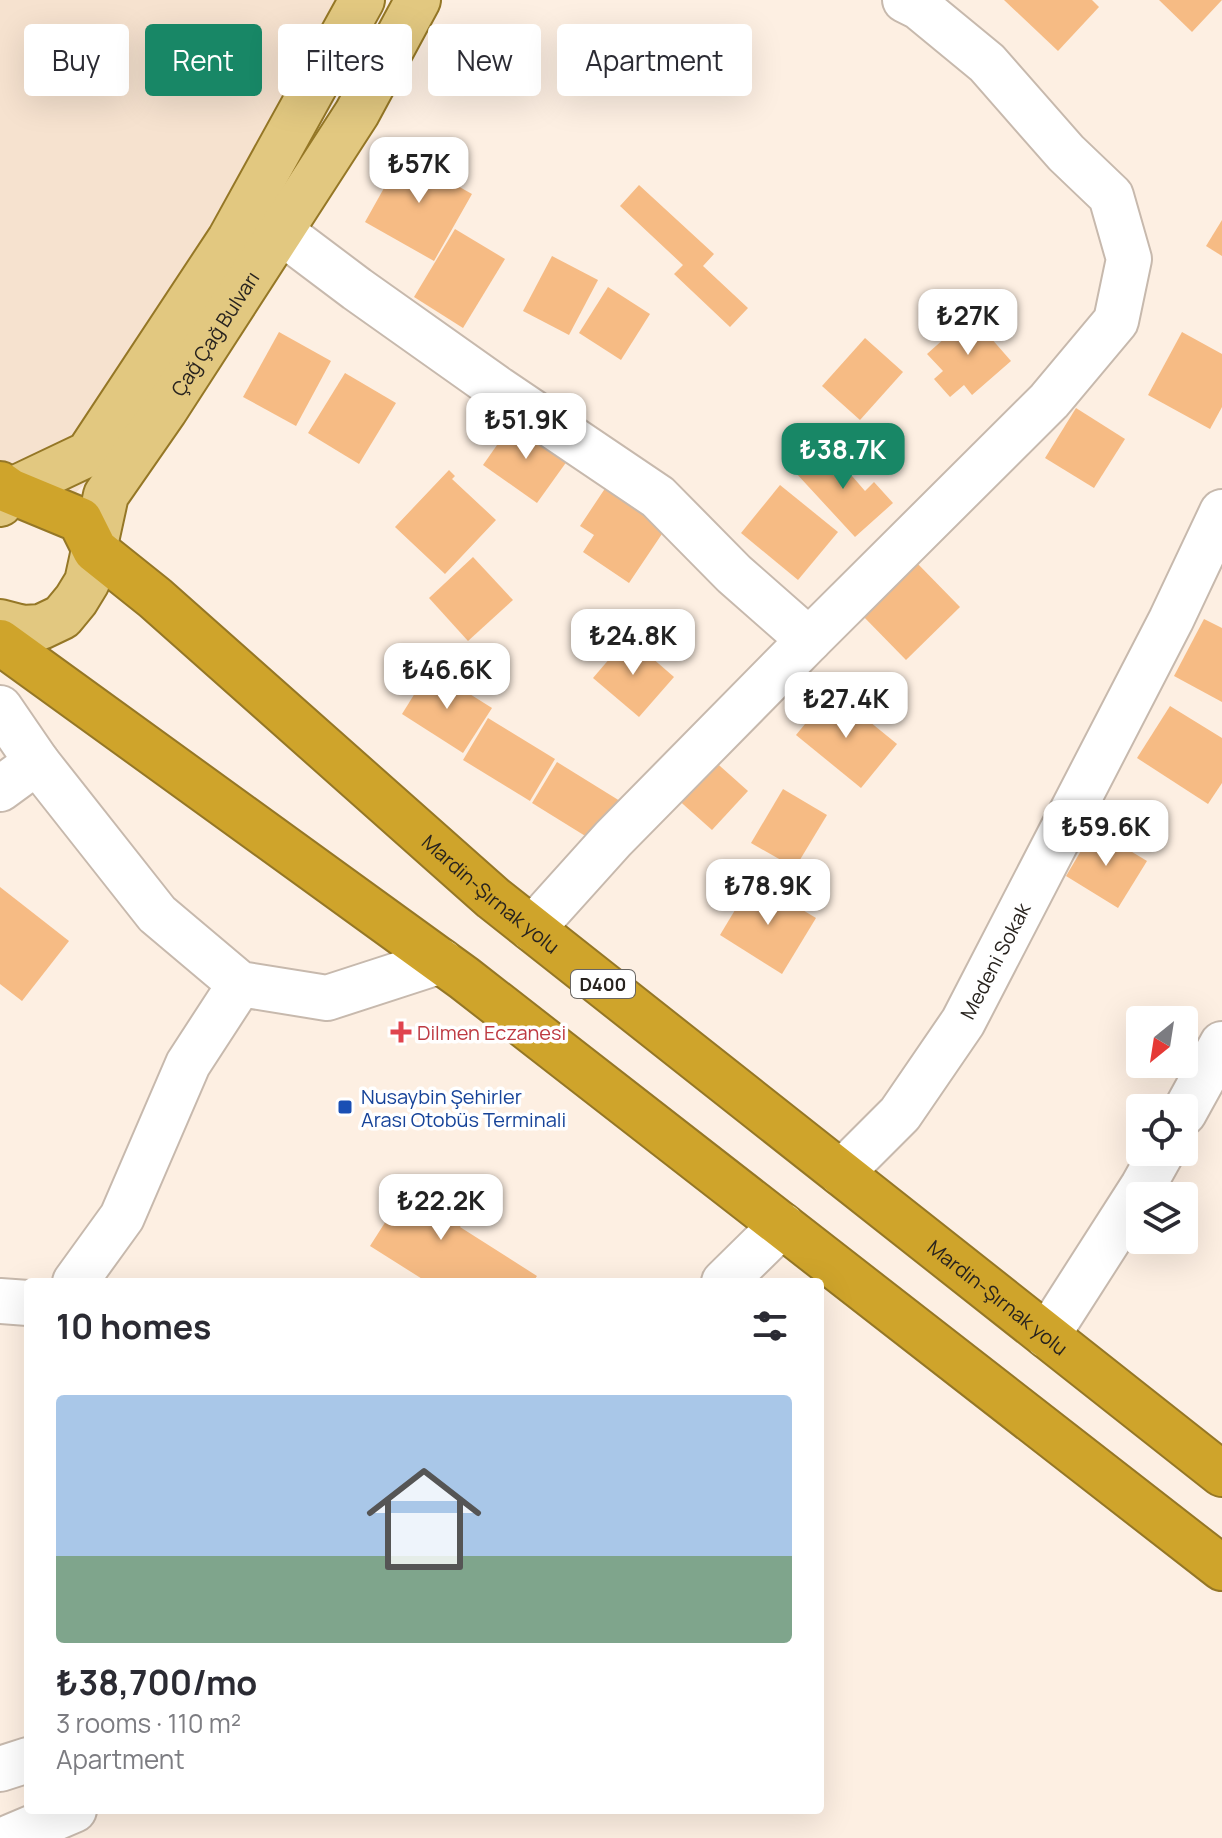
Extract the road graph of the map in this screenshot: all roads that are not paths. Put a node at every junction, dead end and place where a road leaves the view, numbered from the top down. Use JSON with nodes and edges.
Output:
{"nodes":[{"id":1,"x":362,"y":0,"type":"edge"},
{"id":2,"x":418,"y":0,"type":"edge"},
{"id":3,"x":905,"y":0,"type":"edge"},
{"id":4,"x":280,"y":231,"type":"junction"},
{"id":5,"x":3,"y":493,"type":"edge"},
{"id":6,"x":1222,"y":512,"type":"edge"},
{"id":7,"x":95,"y":550,"type":"junction"},
{"id":8,"x":1208,"y":579,"type":"edge"},
{"id":9,"x":0,"y":622,"type":"edge"},
{"id":10,"x":809,"y":640,"type":"junction"},
{"id":11,"x":0,"y":642,"type":"edge"},
{"id":12,"x":0,"y":708,"type":"edge"},
{"id":13,"x":37,"y":762,"type":"junction"},
{"id":14,"x":0,"y":789,"type":"edge"},
{"id":15,"x":532,"y":929,"type":"junction"},
{"id":16,"x":441,"y":961,"type":"junction"},
{"id":17,"x":240,"y":984,"type":"junction"},
{"id":18,"x":1222,"y":1044,"type":"edge"},
{"id":19,"x":1194,"y":1094,"type":"edge"},
{"id":20,"x":1154,"y":1166,"type":"edge"},
{"id":21,"x":841,"y":1173,"type":"junction"},
{"id":22,"x":782,"y":1225,"type":"junction"},
{"id":23,"x":78,"y":1278,"type":"edge"},
{"id":24,"x":728,"y":1278,"type":"edge"},
{"id":25,"x":0,"y":1301,"type":"edge"},
{"id":26,"x":24,"y":1303,"type":"edge"},
{"id":27,"x":1047,"y":1336,"type":"junction"},
{"id":28,"x":1222,"y":1474,"type":"edge"},
{"id":29,"x":1222,"y":1568,"type":"edge"},
{"id":30,"x":24,"y":1761,"type":"edge"},
{"id":31,"x":0,"y":1769,"type":"edge"},
{"id":32,"x":65,"y":1814,"type":"edge"},
{"id":33,"x":8,"y":1838,"type":"edge"}],
"edges":[{"from":1,"to":5,"type":"main road","name":"Çağ Çağ Bulvarı"},
{"from":2,"to":4,"type":"main road","name":"Çağ Çağ Bulvarı"},
{"from":3,"to":10,"type":"street"},
{"from":4,"to":7,"type":"main road","name":"Çağ Çağ Bulvarı"},
{"from":4,"to":10,"type":"street"},
{"from":5,"to":7,"type":"highway","name":"Mardin-Şırnak yolu","number":"D400"},
{"from":6,"to":8,"type":"street","name":"Medeni Sokak"},
{"from":7,"to":9,"type":"main road","name":"Çağ Çağ Bulvarı"},
{"from":7,"to":15,"type":"highway","name":"Mardin-Şırnak yolu","number":"D400"},
{"from":8,"to":21,"type":"street","name":"Medeni Sokak"},
{"from":10,"to":15,"type":"street"},
{"from":11,"to":16,"type":"highway"},
{"from":12,"to":13,"type":"street"},
{"from":13,"to":14,"type":"street"},
{"from":13,"to":17,"type":"street"},
{"from":15,"to":21,"type":"highway","name":"Mardin-Şırnak yolu","number":"D400"},
{"from":16,"to":17,"type":"street"},
{"from":16,"to":22,"type":"highway"},
{"from":17,"to":23,"type":"street"},
{"from":18,"to":19,"type":"street"},
{"from":20,"to":27,"type":"street"},
{"from":21,"to":27,"type":"highway","name":"Mardin-Şırnak yolu","number":"D400"},
{"from":22,"to":24,"type":"street"},
{"from":22,"to":29,"type":"highway"},
{"from":25,"to":26,"type":"street"},
{"from":27,"to":28,"type":"highway","name":"Mardin-Şırnak yolu","number":"D400"},
{"from":30,"to":31,"type":"street"},
{"from":32,"to":33,"type":"street"}]}
